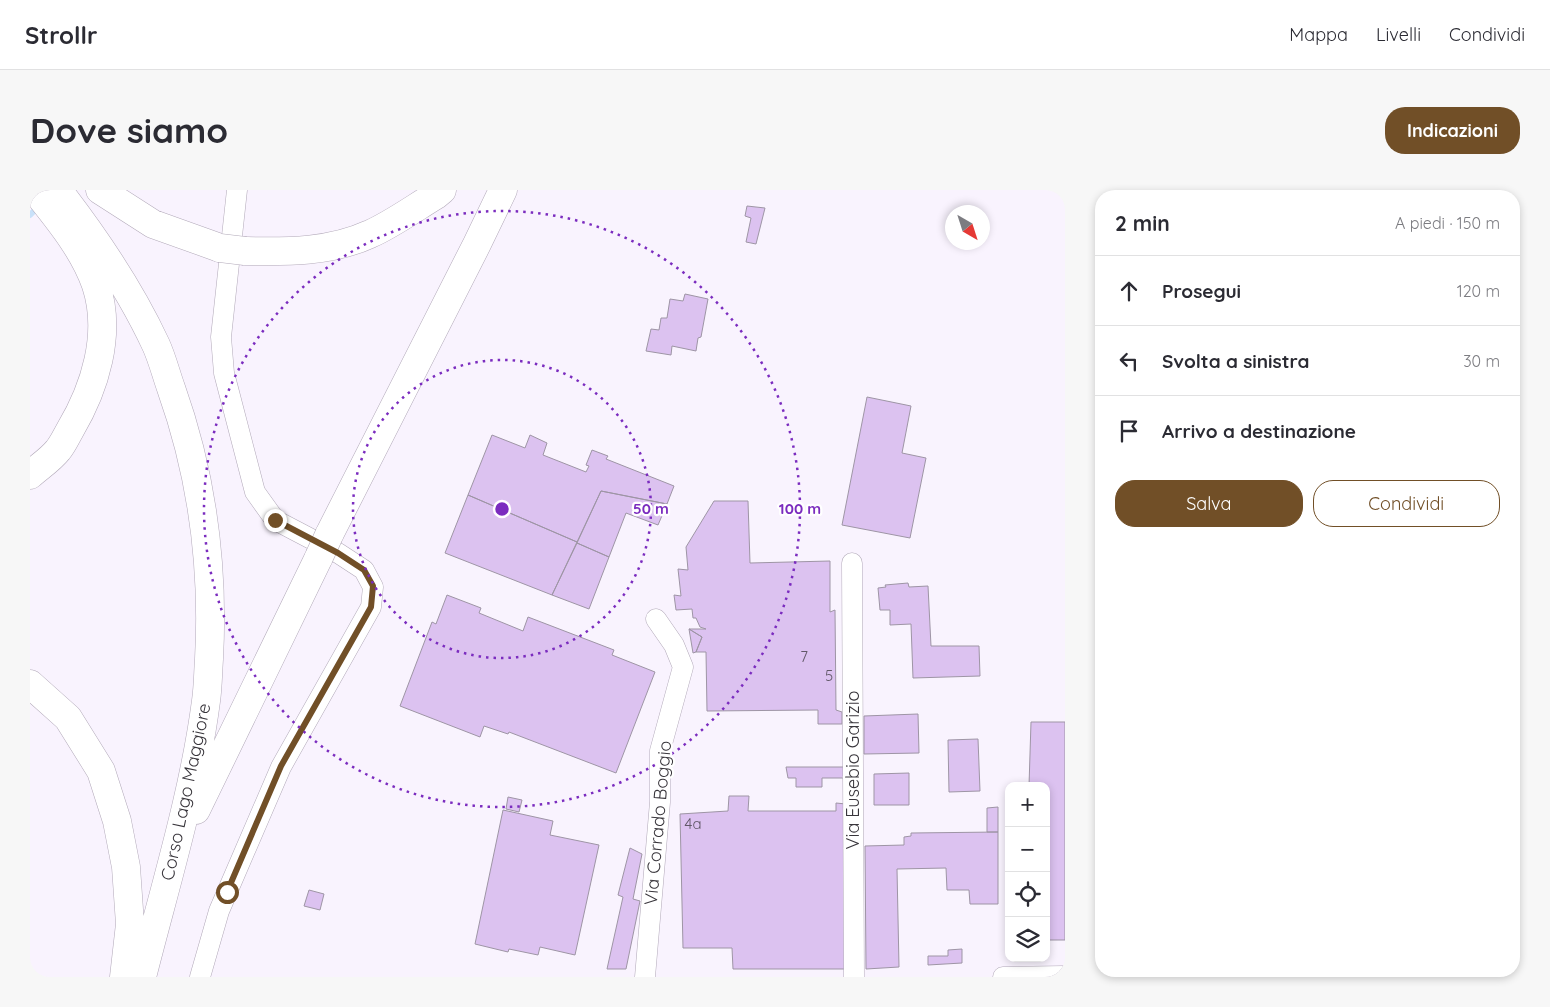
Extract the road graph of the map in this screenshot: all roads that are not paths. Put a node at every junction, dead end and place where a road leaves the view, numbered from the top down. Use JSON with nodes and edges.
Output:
{"nodes":[{"id":1,"x":35,"y":190,"type":"edge"},
{"id":2,"x":100,"y":190,"type":"edge"},
{"id":3,"x":237,"y":190,"type":"edge"},
{"id":4,"x":442,"y":190,"type":"edge"},
{"id":5,"x":503,"y":190,"type":"edge"},
{"id":6,"x":55,"y":201,"type":"edge"},
{"id":7,"x":30,"y":475,"type":"edge"},
{"id":8,"x":852,"y":563,"type":"dead end"},
{"id":9,"x":656,"y":619,"type":"dead end"},
{"id":10,"x":30,"y":684,"type":"edge"},
{"id":11,"x":174,"y":854,"type":"junction"},
{"id":12,"x":144,"y":968,"type":"edge"},
{"id":13,"x":1065,"y":976,"type":"edge"},
{"id":14,"x":124,"y":977,"type":"edge"},
{"id":15,"x":200,"y":977,"type":"edge"},
{"id":16,"x":645,"y":977,"type":"edge"},
{"id":17,"x":854,"y":977,"type":"edge"},
{"id":18,"x":1003,"y":977,"type":"edge"}],
"edges":[{"from":1,"to":6,"type":"highway"},
{"from":2,"to":4,"type":"highway"},
{"from":3,"to":15,"type":"street"},
{"from":5,"to":11,"type":"highway"},
{"from":6,"to":7,"type":"highway"},
{"from":6,"to":11,"type":"highway","name":"Corso Lago Maggiore"},
{"from":8,"to":17,"type":"street","name":"Via Eusebio Garizio"},
{"from":9,"to":16,"type":"street","name":"Via Corrado Boggio"},
{"from":10,"to":14,"type":"highway"},
{"from":11,"to":12,"type":"highway","name":"Corso Lago Maggiore"},
{"from":13,"to":18,"type":"street"}]}
